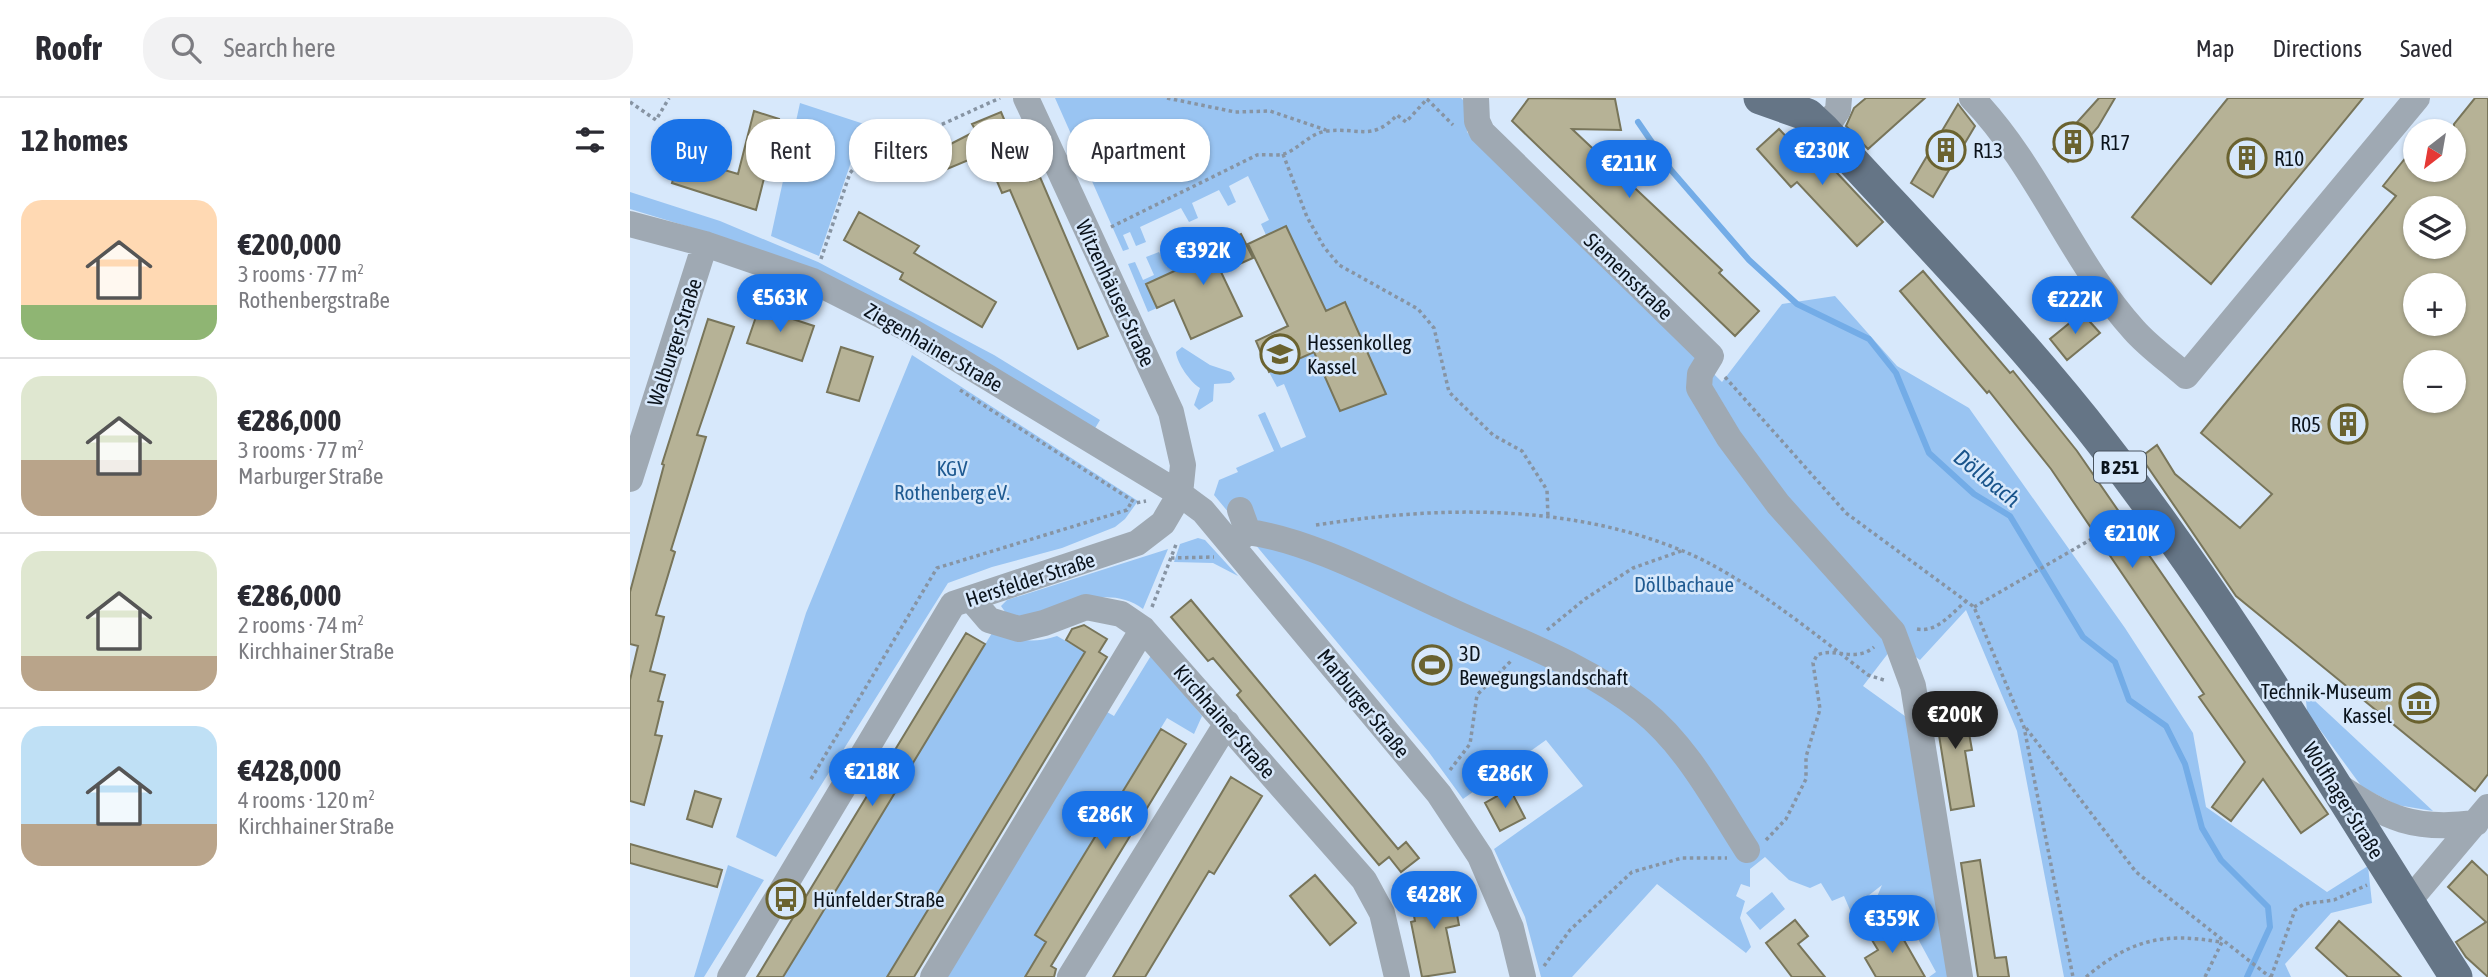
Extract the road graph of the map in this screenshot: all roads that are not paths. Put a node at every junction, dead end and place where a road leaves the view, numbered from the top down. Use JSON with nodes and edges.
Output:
{"nodes":[{"id":1,"x":1026,"y":98,"type":"edge"},
{"id":2,"x":1476,"y":98,"type":"edge"},
{"id":3,"x":1760,"y":98,"type":"edge"},
{"id":4,"x":1839,"y":98,"type":"edge"},
{"id":5,"x":1972,"y":98,"type":"edge"},
{"id":6,"x":2417,"y":98,"type":"edge"},
{"id":7,"x":1808,"y":114,"type":"edge"},
{"id":8,"x":630,"y":224,"type":"edge"},
{"id":9,"x":705,"y":244,"type":"junction"},
{"id":10,"x":630,"y":479,"type":"edge"},
{"id":11,"x":1180,"y":494,"type":"junction"},
{"id":12,"x":1240,"y":529,"type":"junction"},
{"id":13,"x":971,"y":599,"type":"junction"},
{"id":14,"x":1143,"y":629,"type":"junction"},
{"id":15,"x":1227,"y":723,"type":"junction"},
{"id":16,"x":2333,"y":782,"type":"junction"},
{"id":17,"x":2482,"y":815,"type":"edge"},
{"id":18,"x":1747,"y":850,"type":"road end"},
{"id":19,"x":2408,"y":902,"type":"junction"},
{"id":20,"x":1533,"y":972,"type":"edge"},
{"id":21,"x":730,"y":977,"type":"edge"},
{"id":22,"x":933,"y":977,"type":"edge"},
{"id":23,"x":1070,"y":977,"type":"edge"},
{"id":24,"x":1397,"y":977,"type":"edge"},
{"id":25,"x":1960,"y":977,"type":"edge"},
{"id":26,"x":2456,"y":977,"type":"edge"}],
"edges":[{"from":1,"to":11,"type":"street","name":"Witzenhäuser Straße"},
{"from":2,"to":25,"type":"street","name":"Siemensstraße"},
{"from":3,"to":7,"type":"main road","name":"Wolfhager Straße","number":"B 251"},
{"from":4,"to":7,"type":"street"},
{"from":5,"to":6,"type":"street"},
{"from":7,"to":16,"type":"main road","name":"Wolfhager Straße","number":"B 251"},
{"from":8,"to":9,"type":"street","name":"Ziegenhainer Straße"},
{"from":9,"to":10,"type":"street","name":"Walburger Straße"},
{"from":9,"to":11,"type":"street","name":"Ziegenhainer Straße"},
{"from":11,"to":12,"type":"street","name":"Marburger Straße"},
{"from":11,"to":13,"type":"street","name":"Hersfelder Straße"},
{"from":12,"to":18,"type":"street"},
{"from":12,"to":20,"type":"street","name":"Marburger Straße"},
{"from":13,"to":14,"type":"street","name":"Kirchhainer Straße"},
{"from":13,"to":21,"type":"street","name":"Hersfelder Straße"},
{"from":14,"to":15,"type":"street","name":"Kirchhainer Straße"},
{"from":14,"to":22,"type":"street"},
{"from":15,"to":23,"type":"street"},
{"from":15,"to":24,"type":"street","name":"Kirchhainer Straße"},
{"from":16,"to":17,"type":"street"},
{"from":16,"to":19,"type":"main road","name":"Wolfhager Straße","number":"B 251"},
{"from":17,"to":19,"type":"street"},
{"from":19,"to":26,"type":"main road","name":"Wolfhager Straße","number":"B 251"}]}
